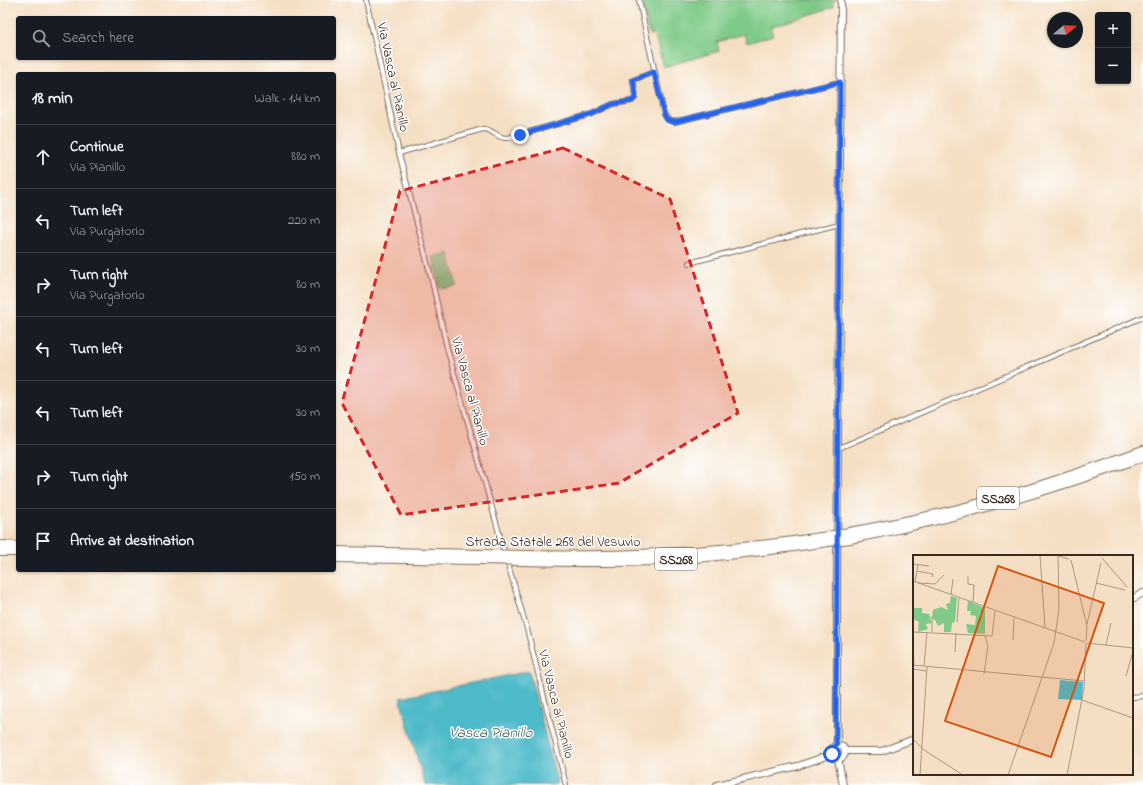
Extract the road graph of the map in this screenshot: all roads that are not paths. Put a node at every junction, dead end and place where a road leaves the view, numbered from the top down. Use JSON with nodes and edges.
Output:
{"nodes":[{"id":1,"x":366,"y":0,"type":"edge"},
{"id":2,"x":639,"y":0,"type":"edge"},
{"id":3,"x":841,"y":0,"type":"edge"},
{"id":4,"x":654,"y":72,"type":"junction"},
{"id":5,"x":840,"y":82,"type":"junction"},
{"id":6,"x":399,"y":153,"type":"junction"},
{"id":7,"x":839,"y":224,"type":"junction"},
{"id":8,"x":689,"y":263,"type":"dead end"},
{"id":9,"x":1143,"y":317,"type":"edge"},
{"id":10,"x":839,"y":448,"type":"junction"},
{"id":11,"x":1143,"y":450,"type":"edge"},
{"id":12,"x":1143,"y":457,"type":"edge"},
{"id":13,"x":850,"y":535,"type":"junction"},
{"id":14,"x":0,"y":545,"type":"edge"},
{"id":15,"x":16,"y":546,"type":"edge"},
{"id":16,"x":336,"y":551,"type":"edge"},
{"id":17,"x":0,"y":552,"type":"edge"},
{"id":18,"x":16,"y":552,"type":"edge"},
{"id":19,"x":481,"y":557,"type":"junction"},
{"id":20,"x":336,"y":558,"type":"edge"},
{"id":21,"x":1143,"y":593,"type":"edge"},
{"id":22,"x":1133,"y":598,"type":"edge"},
{"id":23,"x":1143,"y":696,"type":"edge"},
{"id":24,"x":1133,"y":697,"type":"edge"},
{"id":25,"x":913,"y":739,"type":"edge"},
{"id":26,"x":837,"y":744,"type":"junction"},
{"id":27,"x":845,"y":751,"type":"junction"},
{"id":28,"x":832,"y":754,"type":"junction"},
{"id":29,"x":838,"y":759,"type":"junction"},
{"id":30,"x":566,"y":785,"type":"edge"},
{"id":31,"x":717,"y":785,"type":"edge"},
{"id":32,"x":843,"y":785,"type":"edge"}],
"edges":[{"from":1,"to":6,"type":"street","name":"Via Vasca al Pianillo"},
{"from":2,"to":4,"type":"street"},
{"from":3,"to":5,"type":"street"},
{"from":4,"to":5,"type":"street"},
{"from":4,"to":6,"type":"street"},
{"from":5,"to":7,"type":"street"},
{"from":6,"to":30,"type":"street","name":"Via Vasca al Pianillo"},
{"from":7,"to":8,"type":"street"},
{"from":7,"to":10,"type":"street"},
{"from":9,"to":10,"type":"street"},
{"from":10,"to":26,"type":"street"},
{"from":11,"to":13,"type":"highway","name":"Strada Statale 268 del Vesuvio","number":"SS268"},
{"from":12,"to":13,"type":"highway","name":"Strada Statale 268 del Vesuvio","number":"SS268"},
{"from":13,"to":19,"type":"highway","name":"Strada Statale 268 del Vesuvio","number":"SS268","bridge":true},
{"from":14,"to":15,"type":"highway"},
{"from":16,"to":19,"type":"highway","name":"Strada Statale 268 del Vesuvio","number":"SS268"},
{"from":17,"to":18,"type":"highway"},
{"from":19,"to":20,"type":"highway","name":"Strada Statale 268 del Vesuvio","number":"SS268"},
{"from":21,"to":22,"type":"street"},
{"from":23,"to":24,"type":"street"},
{"from":25,"to":27,"type":"street"},
{"from":26,"to":27,"type":"street"},
{"from":26,"to":28,"type":"street"},
{"from":27,"to":29,"type":"street"},
{"from":28,"to":29,"type":"street"},
{"from":28,"to":31,"type":"street"},
{"from":29,"to":32,"type":"street"}]}
